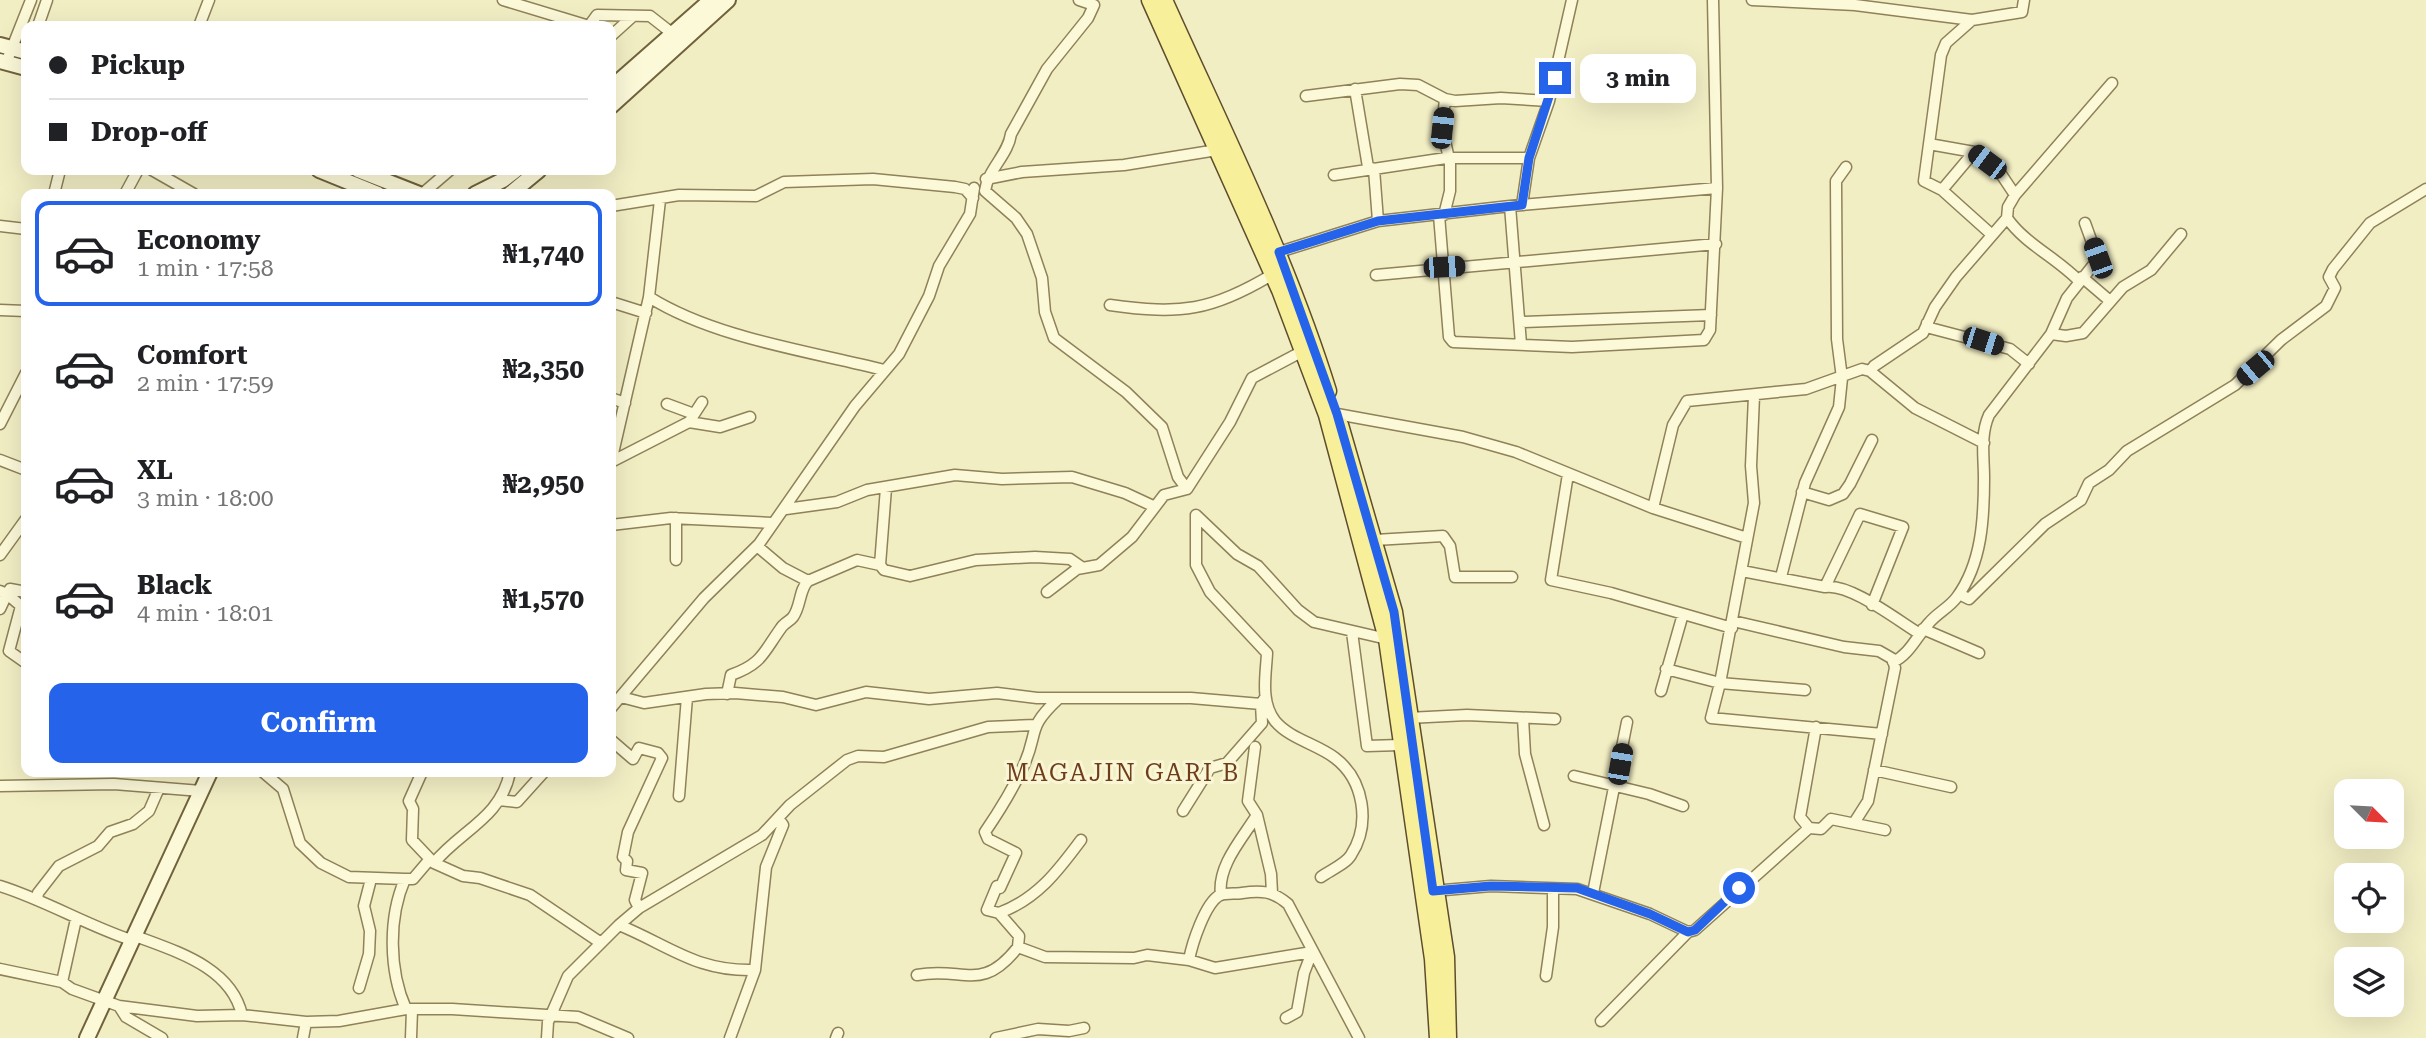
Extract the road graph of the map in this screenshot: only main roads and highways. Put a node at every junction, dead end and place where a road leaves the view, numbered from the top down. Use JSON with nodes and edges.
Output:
{"nodes":[{"id":1,"x":711,"y":0,"type":"edge"},
{"id":2,"x":728,"y":0,"type":"edge"},
{"id":3,"x":1150,"y":0,"type":"edge"},
{"id":4,"x":1164,"y":0,"type":"edge"},
{"id":5,"x":3,"y":62,"type":"edge"},
{"id":6,"x":21,"y":67,"type":"edge"},
{"id":7,"x":616,"y":84,"type":"edge"},
{"id":8,"x":616,"y":101,"type":"edge"},
{"id":9,"x":331,"y":175,"type":"edge"},
{"id":10,"x":371,"y":175,"type":"edge"},
{"id":11,"x":510,"y":175,"type":"edge"},
{"id":12,"x":533,"y":175,"type":"edge"},
{"id":13,"x":366,"y":189,"type":"edge"},
{"id":14,"x":408,"y":189,"type":"edge"},
{"id":15,"x":485,"y":189,"type":"edge"},
{"id":16,"x":516,"y":189,"type":"edge"},
{"id":17,"x":208,"y":777,"type":"edge"},
{"id":18,"x":1443,"y":1035,"type":"edge"},
{"id":19,"x":87,"y":1038,"type":"edge"}],
"edges":[{"from":1,"to":7,"type":"main road"},
{"from":2,"to":8,"type":"main road"},
{"from":3,"to":18,"type":"main road"},
{"from":4,"to":18,"type":"main road"},
{"from":5,"to":6,"type":"main road"},
{"from":9,"to":13,"type":"main road"},
{"from":10,"to":14,"type":"main road"},
{"from":11,"to":15,"type":"main road"},
{"from":12,"to":16,"type":"main road"},
{"from":17,"to":19,"type":"main road"}]}
